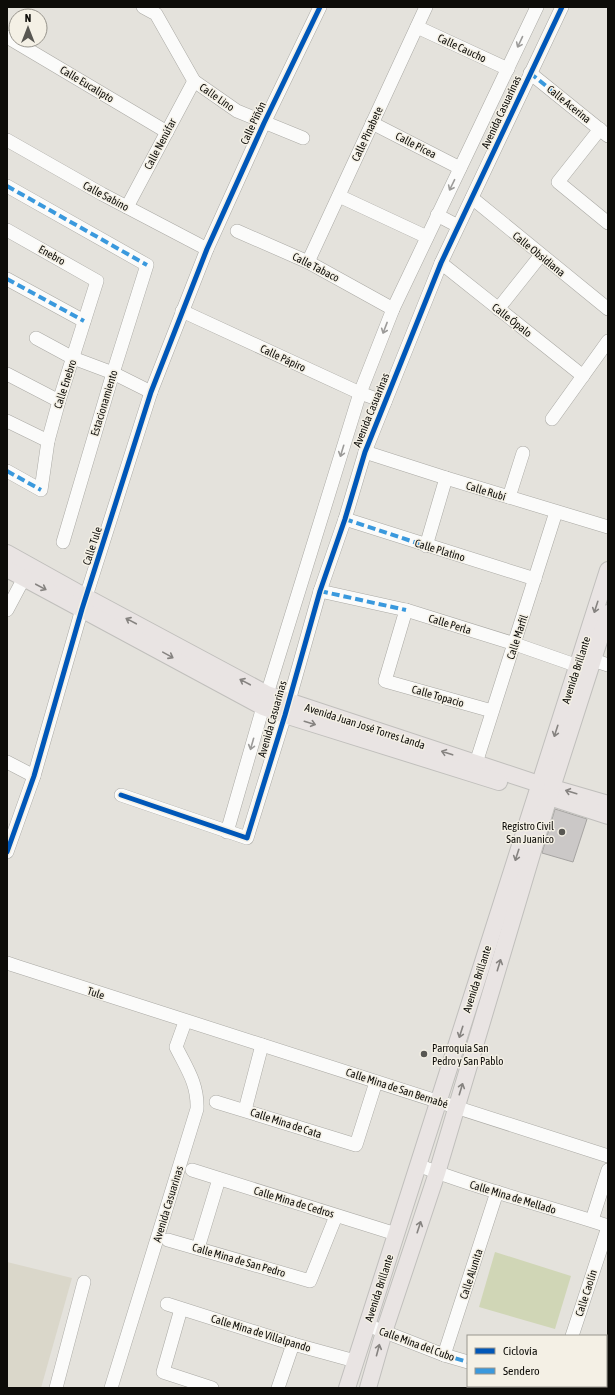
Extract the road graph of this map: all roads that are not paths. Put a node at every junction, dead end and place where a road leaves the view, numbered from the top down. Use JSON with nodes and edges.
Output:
{"nodes":[{"id":1,"x":143,"y":7,"type":"edge"},
{"id":2,"x":320,"y":7,"type":"edge"},
{"id":3,"x":426,"y":7,"type":"edge"},
{"id":4,"x":536,"y":7,"type":"edge"},
{"id":5,"x":562,"y":7,"type":"edge"},
{"id":6,"x":158,"y":10,"type":"edge"},
{"id":7,"x":417,"y":27,"type":"junction"},
{"id":8,"x":7,"y":37,"type":"edge"},
{"id":9,"x":508,"y":69,"type":"junction"},
{"id":10,"x":530,"y":73,"type":"junction"},
{"id":11,"x":194,"y":81,"type":"junction"},
{"id":12,"x":264,"y":123,"type":"junction"},
{"id":13,"x":372,"y":123,"type":"junction"},
{"id":14,"x":167,"y":132,"type":"junction"},
{"id":15,"x":604,"y":133,"type":"edge"},
{"id":16,"x":303,"y":138,"type":"dead end"},
{"id":17,"x":7,"y":140,"type":"edge"},
{"id":18,"x":460,"y":168,"type":"junction"},
{"id":19,"x":7,"y":186,"type":"edge"},
{"id":20,"x":339,"y":196,"type":"junction"},
{"id":21,"x":472,"y":198,"type":"junction"},
{"id":22,"x":127,"y":207,"type":"junction"},
{"id":23,"x":437,"y":215,"type":"junction"},
{"id":24,"x":608,"y":223,"type":"edge"},
{"id":25,"x":458,"y":226,"type":"junction"},
{"id":26,"x":7,"y":230,"type":"edge"},
{"id":27,"x":237,"y":231,"type":"dead end"},
{"id":28,"x":427,"y":237,"type":"junction"},
{"id":29,"x":207,"y":249,"type":"junction"},
{"id":30,"x":541,"y":255,"type":"junction"},
{"id":31,"x":308,"y":262,"type":"junction"},
{"id":32,"x":441,"y":263,"type":"junction"},
{"id":33,"x":7,"y":279,"type":"edge"},
{"id":34,"x":97,"y":281,"type":"joint"},
{"id":35,"x":393,"y":309,"type":"junction"},
{"id":36,"x":498,"y":309,"type":"junction"},
{"id":37,"x":608,"y":309,"type":"edge"},
{"id":38,"x":182,"y":312,"type":"junction"},
{"id":39,"x":84,"y":321,"type":"junction"},
{"id":40,"x":36,"y":338,"type":"dead end"},
{"id":41,"x":608,"y":342,"type":"edge"},
{"id":42,"x":73,"y":358,"type":"junction"},
{"id":43,"x":113,"y":372,"type":"junction"},
{"id":44,"x":7,"y":374,"type":"edge"},
{"id":45,"x":583,"y":376,"type":"junction"},
{"id":46,"x":151,"y":392,"type":"junction"},
{"id":47,"x":360,"y":393,"type":"junction"},
{"id":48,"x":59,"y":401,"type":"junction"},
{"id":49,"x":385,"y":402,"type":"junction"},
{"id":50,"x":552,"y":419,"type":"dead end"},
{"id":51,"x":7,"y":421,"type":"edge"},
{"id":52,"x":48,"y":440,"type":"junction"},
{"id":53,"x":365,"y":452,"type":"junction"},
{"id":54,"x":523,"y":453,"type":"dead end"},
{"id":55,"x":7,"y":471,"type":"edge"},
{"id":56,"x":446,"y":478,"type":"junction"},
{"id":57,"x":509,"y":497,"type":"junction"},
{"id":58,"x":556,"y":512,"type":"junction"},
{"id":59,"x":345,"y":520,"type":"junction"},
{"id":60,"x":608,"y":527,"type":"edge"},
{"id":61,"x":63,"y":542,"type":"dead end"},
{"id":62,"x":426,"y":546,"type":"junction"},
{"id":63,"x":7,"y":553,"type":"edge"},
{"id":64,"x":7,"y":568,"type":"edge"},
{"id":65,"x":608,"y":570,"type":"edge"},
{"id":66,"x":24,"y":578,"type":"junction"},
{"id":67,"x":535,"y":579,"type":"junction"},
{"id":68,"x":320,"y":590,"type":"junction"},
{"id":69,"x":84,"y":603,"type":"junction"},
{"id":70,"x":7,"y":610,"type":"edge"},
{"id":71,"x":406,"y":610,"type":"junction"},
{"id":72,"x":608,"y":613,"type":"edge"},
{"id":73,"x":515,"y":644,"type":"junction"},
{"id":74,"x":601,"y":662,"type":"edge"},
{"id":75,"x":578,"y":666,"type":"junction"},
{"id":76,"x":265,"y":700,"type":"junction"},
{"id":77,"x":286,"y":708,"type":"junction"},
{"id":78,"x":492,"y":711,"type":"junction"},
{"id":79,"x":7,"y":762,"type":"edge"},
{"id":80,"x":476,"y":763,"type":"junction"},
{"id":81,"x":34,"y":776,"type":"junction"},
{"id":82,"x":544,"y":790,"type":"junction"},
{"id":83,"x":121,"y":795,"type":"dead end"},
{"id":84,"x":608,"y":804,"type":"edge"},
{"id":85,"x":608,"y":816,"type":"edge"},
{"id":86,"x":227,"y":832,"type":"junction"},
{"id":87,"x":7,"y":852,"type":"edge"},
{"id":88,"x":7,"y":963,"type":"edge"},
{"id":89,"x":185,"y":1022,"type":"junction"},
{"id":90,"x":262,"y":1045,"type":"junction"},
{"id":91,"x":376,"y":1082,"type":"junction"},
{"id":92,"x":216,"y":1102,"type":"dead end"},
{"id":93,"x":438,"y":1102,"type":"junction"},
{"id":94,"x":456,"y":1107,"type":"junction"},
{"id":95,"x":245,"y":1110,"type":"junction"},
{"id":96,"x":608,"y":1156,"type":"edge"},
{"id":97,"x":418,"y":1165,"type":"junction"},
{"id":98,"x":192,"y":1170,"type":"dead end"},
{"id":99,"x":608,"y":1170,"type":"edge"},
{"id":100,"x":436,"y":1173,"type":"junction"},
{"id":101,"x":220,"y":1179,"type":"junction"},
{"id":102,"x":497,"y":1192,"type":"junction"},
{"id":103,"x":336,"y":1216,"type":"junction"},
{"id":104,"x":592,"y":1220,"type":"junction"},
{"id":105,"x":608,"y":1226,"type":"edge"},
{"id":106,"x":396,"y":1234,"type":"junction"},
{"id":107,"x":168,"y":1240,"type":"dead end"},
{"id":108,"x":198,"y":1248,"type":"junction"},
{"id":109,"x":84,"y":1282,"type":"dead end"},
{"id":110,"x":167,"y":1304,"type":"dead end"},
{"id":111,"x":182,"y":1309,"type":"junction"},
{"id":112,"x":367,"y":1325,"type":"junction"},
{"id":113,"x":384,"y":1332,"type":"junction"},
{"id":114,"x":572,"y":1335,"type":"edge"},
{"id":115,"x":293,"y":1344,"type":"junction"},
{"id":116,"x":444,"y":1355,"type":"junction"},
{"id":117,"x":355,"y":1361,"type":"junction"},
{"id":118,"x":467,"y":1362,"type":"edge"},
{"id":119,"x":56,"y":1388,"type":"edge"},
{"id":120,"x":111,"y":1388,"type":"edge"},
{"id":121,"x":212,"y":1388,"type":"edge"},
{"id":122,"x":278,"y":1388,"type":"edge"},
{"id":123,"x":347,"y":1388,"type":"edge"},
{"id":124,"x":368,"y":1388,"type":"edge"}],
"edges":[{"from":1,"to":6,"type":"street","name":"Calle Lino"},
{"from":2,"to":12,"type":"street","name":"Calle Piñón"},
{"from":3,"to":7,"type":"street","name":"Calle Pinabete"},
{"from":4,"to":9,"type":"street","name":"Avenida Casuarinas","one_way":true},
{"from":5,"to":10,"type":"street","name":"Avenida Casuarinas"},
{"from":6,"to":11,"type":"street","name":"Calle Lino"},
{"from":7,"to":9,"type":"street","name":"Calle Caucho"},
{"from":7,"to":13,"type":"street","name":"Calle Pinabete"},
{"from":8,"to":14,"type":"street","name":"Calle Eucalipto"},
{"from":9,"to":18,"type":"street","name":"Avenida Casuarinas"},
{"from":10,"to":15,"type":"street","name":"Calle Acerina"},
{"from":10,"to":21,"type":"street","name":"Avenida Casuarinas"},
{"from":11,"to":12,"type":"street","name":"Calle Lino"},
{"from":11,"to":14,"type":"street","name":"Calle Nenúfar"},
{"from":12,"to":16,"type":"street","name":"Calle Lino"},
{"from":12,"to":29,"type":"street","name":"Calle Piñón"},
{"from":13,"to":18,"type":"street","name":"Calle Pícea"},
{"from":13,"to":20,"type":"street","name":"Calle Pinabete"},
{"from":14,"to":22,"type":"street","name":"Calle Nenúfar"},
{"from":15,"to":24,"type":"street"},
{"from":17,"to":22,"type":"street","name":"Calle Sabino"},
{"from":18,"to":23,"type":"street","name":"Avenida Casuarinas","one_way":true},
{"from":19,"to":43,"type":"street","name":"Estacionamiento"},
{"from":20,"to":28,"type":"street"},
{"from":20,"to":31,"type":"street","name":"Calle Pinabete"},
{"from":21,"to":25,"type":"street","name":"Avenida Casuarinas"},
{"from":21,"to":30,"type":"street","name":"Calle Obsidiana"},
{"from":22,"to":29,"type":"street","name":"Calle Sabino"},
{"from":23,"to":25,"type":"street"},
{"from":23,"to":28,"type":"street","name":"Avenida Casuarinas"},
{"from":25,"to":32,"type":"street","name":"Avenida Casuarinas"},
{"from":26,"to":34,"type":"street","name":"Enebro"},
{"from":27,"to":31,"type":"street","name":"Calle Tabaco"},
{"from":28,"to":35,"type":"street","name":"Avenida Casuarinas"},
{"from":29,"to":38,"type":"street","name":"Calle Tule"},
{"from":30,"to":36,"type":"street"},
{"from":30,"to":37,"type":"street","name":"Calle Obsidiana"},
{"from":31,"to":35,"type":"street","name":"Calle Tabaco"},
{"from":32,"to":36,"type":"street","name":"Calle Ópalo"},
{"from":32,"to":49,"type":"street","name":"Avenida Casuarinas"},
{"from":33,"to":39,"type":"street"},
{"from":34,"to":39,"type":"street","name":"Calle Enebro"},
{"from":35,"to":47,"type":"street","name":"Avenida Casuarinas","one_way":true},
{"from":36,"to":45,"type":"street","name":"Calle Ópalo"},
{"from":38,"to":46,"type":"street","name":"Calle Tule"},
{"from":38,"to":47,"type":"street","name":"Calle Pápiro"},
{"from":39,"to":42,"type":"street","name":"Calle Enebro"},
{"from":40,"to":42,"type":"street"},
{"from":41,"to":45,"type":"street"},
{"from":42,"to":43,"type":"street"},
{"from":42,"to":48,"type":"street","name":"Calle Enebro"},
{"from":43,"to":46,"type":"street"},
{"from":43,"to":61,"type":"street","name":"Estacionamiento"},
{"from":44,"to":48,"type":"street"},
{"from":45,"to":50,"type":"street"},
{"from":46,"to":69,"type":"street","name":"Calle Tule"},
{"from":47,"to":49,"type":"street","name":"Calle Pápiro"},
{"from":47,"to":76,"type":"street","name":"Avenida Casuarinas","one_way":true},
{"from":48,"to":52,"type":"street","name":"Calle Enebro"},
{"from":49,"to":53,"type":"street","name":"Avenida Casuarinas"},
{"from":51,"to":52,"type":"street"},
{"from":52,"to":55,"type":"street","name":"Calle Enebro"},
{"from":53,"to":56,"type":"street","name":"Calle Rubí"},
{"from":53,"to":59,"type":"street","name":"Avenida Casuarinas"},
{"from":54,"to":57,"type":"street"},
{"from":56,"to":57,"type":"street","name":"Calle Rubí"},
{"from":56,"to":62,"type":"street"},
{"from":57,"to":58,"type":"street","name":"Calle Rubí"},
{"from":58,"to":60,"type":"street","name":"Calle Rubí"},
{"from":58,"to":67,"type":"street","name":"Calle Marfil"},
{"from":59,"to":62,"type":"street","name":"Calle Platino"},
{"from":59,"to":68,"type":"street","name":"Avenida Casuarinas"},
{"from":62,"to":67,"type":"street","name":"Calle Platino"},
{"from":63,"to":69,"type":"main road","name":"Avenida Juan José Torres Landa"},
{"from":64,"to":66,"type":"main road","name":"Avenida Juan José Torres Landa"},
{"from":65,"to":75,"type":"main road","name":"Avenida Brillante","one_way":true},
{"from":66,"to":69,"type":"main road","name":"Avenida Juan José Torres Landa","one_way":true},
{"from":66,"to":70,"type":"street"},
{"from":67,"to":73,"type":"street","name":"Calle Marfil"},
{"from":68,"to":71,"type":"street","name":"Calle Perla"},
{"from":68,"to":77,"type":"street","name":"Avenida Casuarinas"},
{"from":69,"to":76,"type":"main road","name":"Avenida Juan José Torres Landa"},
{"from":69,"to":81,"type":"street","name":"Calle Tule"},
{"from":71,"to":73,"type":"street","name":"Calle Perla"},
{"from":71,"to":78,"type":"street","name":"Calle Topacio"},
{"from":72,"to":74,"type":"main road","name":"Avenida Brillante"},
{"from":73,"to":75,"type":"street","name":"Calle Perla"},
{"from":73,"to":78,"type":"street","name":"Calle Marfil"},
{"from":74,"to":82,"type":"main road","name":"Avenida Brillante"},
{"from":75,"to":82,"type":"main road","name":"Avenida Brillante","one_way":true},
{"from":76,"to":77,"type":"main road","name":"Avenida Juan José Torres Landa"},
{"from":76,"to":86,"type":"street","name":"Avenida Casuarinas","one_way":true},
{"from":80,"to":77,"type":"main road","name":"Avenida Juan José Torres Landa","one_way":true},
{"from":77,"to":82,"type":"main road","name":"Avenida Juan José Torres Landa","one_way":true},
{"from":77,"to":86,"type":"street","name":"Avenida Casuarinas"},
{"from":78,"to":80,"type":"street","name":"Calle Marfil"},
{"from":79,"to":81,"type":"street"},
{"from":80,"to":82,"type":"main road","name":"Avenida Juan José Torres Landa"},
{"from":81,"to":87,"type":"street","name":"Calle Tule"},
{"from":84,"to":82,"type":"main road","name":"Avenida Juan José Torres Landa","one_way":true},
{"from":82,"to":85,"type":"main road","name":"Avenida Juan José Torres Landa"},
{"from":82,"to":93,"type":"main road","name":"Avenida Brillante","one_way":true},
{"from":94,"to":82,"type":"main road","name":"Avenida Brillante","one_way":true},
{"from":83,"to":86,"type":"street"},
{"from":88,"to":89,"type":"street","name":"Tule"},
{"from":89,"to":90,"type":"street","name":"Calle Mina de San Bernabé"},
{"from":89,"to":120,"type":"street","name":"Avenida Casuarinas"},
{"from":90,"to":91,"type":"street","name":"Calle Mina de San Bernabé"},
{"from":90,"to":95,"type":"street"},
{"from":91,"to":93,"type":"street","name":"Calle Mina de San Bernabé"},
{"from":91,"to":95,"type":"street","name":"Calle Mina de Cata"},
{"from":92,"to":95,"type":"street","name":"Calle Mina de Cata"},
{"from":93,"to":94,"type":"street","name":"Calle Mina de San Bernabé"},
{"from":93,"to":97,"type":"main road","name":"Avenida Brillante"},
{"from":94,"to":96,"type":"street","name":"Calle Mina de San Bernabé"},
{"from":94,"to":100,"type":"main road","name":"Avenida Brillante"},
{"from":97,"to":100,"type":"street","name":"Calle Mina de Mellado"},
{"from":97,"to":106,"type":"main road","name":"Avenida Brillante"},
{"from":98,"to":101,"type":"street","name":"Calle Mina de Cedros"},
{"from":99,"to":104,"type":"street"},
{"from":100,"to":102,"type":"street","name":"Calle Mina de Mellado"},
{"from":113,"to":100,"type":"main road","name":"Avenida Brillante","one_way":true},
{"from":101,"to":103,"type":"street","name":"Calle Mina de Cedros"},
{"from":101,"to":108,"type":"street"},
{"from":102,"to":104,"type":"street","name":"Calle Mina de Mellado"},
{"from":102,"to":116,"type":"street","name":"Calle Alunita"},
{"from":103,"to":106,"type":"street","name":"Calle Mina de Cedros"},
{"from":103,"to":108,"type":"street","name":"Calle Mina de San Pedro"},
{"from":104,"to":105,"type":"street","name":"Calle Mina de Mellado"},
{"from":105,"to":114,"type":"street","name":"Calle Caolín"},
{"from":106,"to":112,"type":"main road","name":"Avenida Brillante"},
{"from":107,"to":108,"type":"street","name":"Calle Mina de San Pedro"},
{"from":109,"to":119,"type":"street"},
{"from":110,"to":111,"type":"street","name":"Calle Mina de Villalpando"},
{"from":111,"to":115,"type":"street","name":"Calle Mina de Villalpando"},
{"from":111,"to":121,"type":"street"},
{"from":112,"to":113,"type":"street","name":"Calle Mina del Cubo"},
{"from":112,"to":117,"type":"main road","name":"Avenida Brillante"},
{"from":113,"to":116,"type":"street","name":"Calle Mina del Cubo"},
{"from":124,"to":113,"type":"main road","name":"Avenida Brillante","one_way":true},
{"from":115,"to":117,"type":"street","name":"Calle Mina de Villalpando"},
{"from":115,"to":122,"type":"street"},
{"from":116,"to":118,"type":"street","name":"Calle Mina del Cubo"},
{"from":117,"to":123,"type":"main road","name":"Avenida Brillante"}]}
